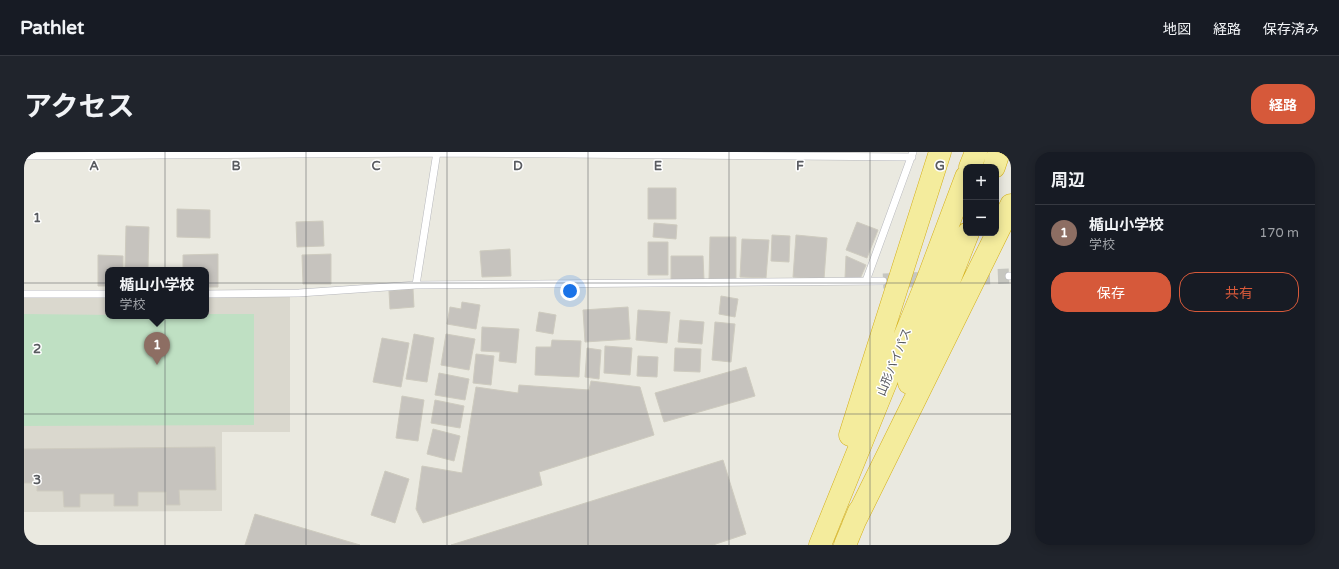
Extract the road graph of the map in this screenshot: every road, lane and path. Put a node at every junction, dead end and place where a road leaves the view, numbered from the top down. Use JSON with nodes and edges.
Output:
{"nodes":[{"id":1,"x":940,"y":152,"type":"edge"},
{"id":2,"x":976,"y":152,"type":"edge"},
{"id":3,"x":999,"y":152,"type":"edge"},
{"id":4,"x":437,"y":153,"type":"edge"},
{"id":5,"x":912,"y":155,"type":"edge"},
{"id":6,"x":24,"y":156,"type":"edge"},
{"id":7,"x":971,"y":164,"type":"edge"},
{"id":8,"x":995,"y":164,"type":"edge"},
{"id":9,"x":963,"y":185,"type":"edge"},
{"id":10,"x":1011,"y":205,"type":"edge"},
{"id":11,"x":967,"y":236,"type":"edge"},
{"id":12,"x":866,"y":281,"type":"junction"},
{"id":13,"x":883,"y":281,"type":"tunnel mouth"},
{"id":14,"x":416,"y":285,"type":"junction"},
{"id":15,"x":24,"y":294,"type":"edge"},
{"id":16,"x":105,"y":294,"type":"edge"},
{"id":17,"x":209,"y":294,"type":"edge"},
{"id":18,"x":829,"y":520,"type":"junction"},
{"id":19,"x":853,"y":525,"type":"junction"},
{"id":20,"x":820,"y":545,"type":"edge"},
{"id":21,"x":845,"y":545,"type":"edge"}],
"edges":[{"from":1,"to":18,"type":"highway"},
{"from":2,"to":7,"type":"highway"},
{"from":3,"to":8,"type":"highway"},
{"from":4,"to":5,"type":"lane"},
{"from":4,"to":6,"type":"lane"},
{"from":4,"to":14,"type":"lane"},
{"from":5,"to":12,"type":"lane"},
{"from":9,"to":18,"type":"highway","name":"山形バイパス"},
{"from":10,"to":19,"type":"highway"},
{"from":11,"to":19,"type":"highway","name":"山形バイパス"},
{"from":12,"to":13,"type":"lane"},
{"from":12,"to":14,"type":"lane"},
{"from":14,"to":17,"type":"lane"},
{"from":15,"to":16,"type":"lane"},
{"from":18,"to":20,"type":"highway","name":"山形バイパス"},
{"from":19,"to":21,"type":"highway","name":"山形バイパス"}]}
